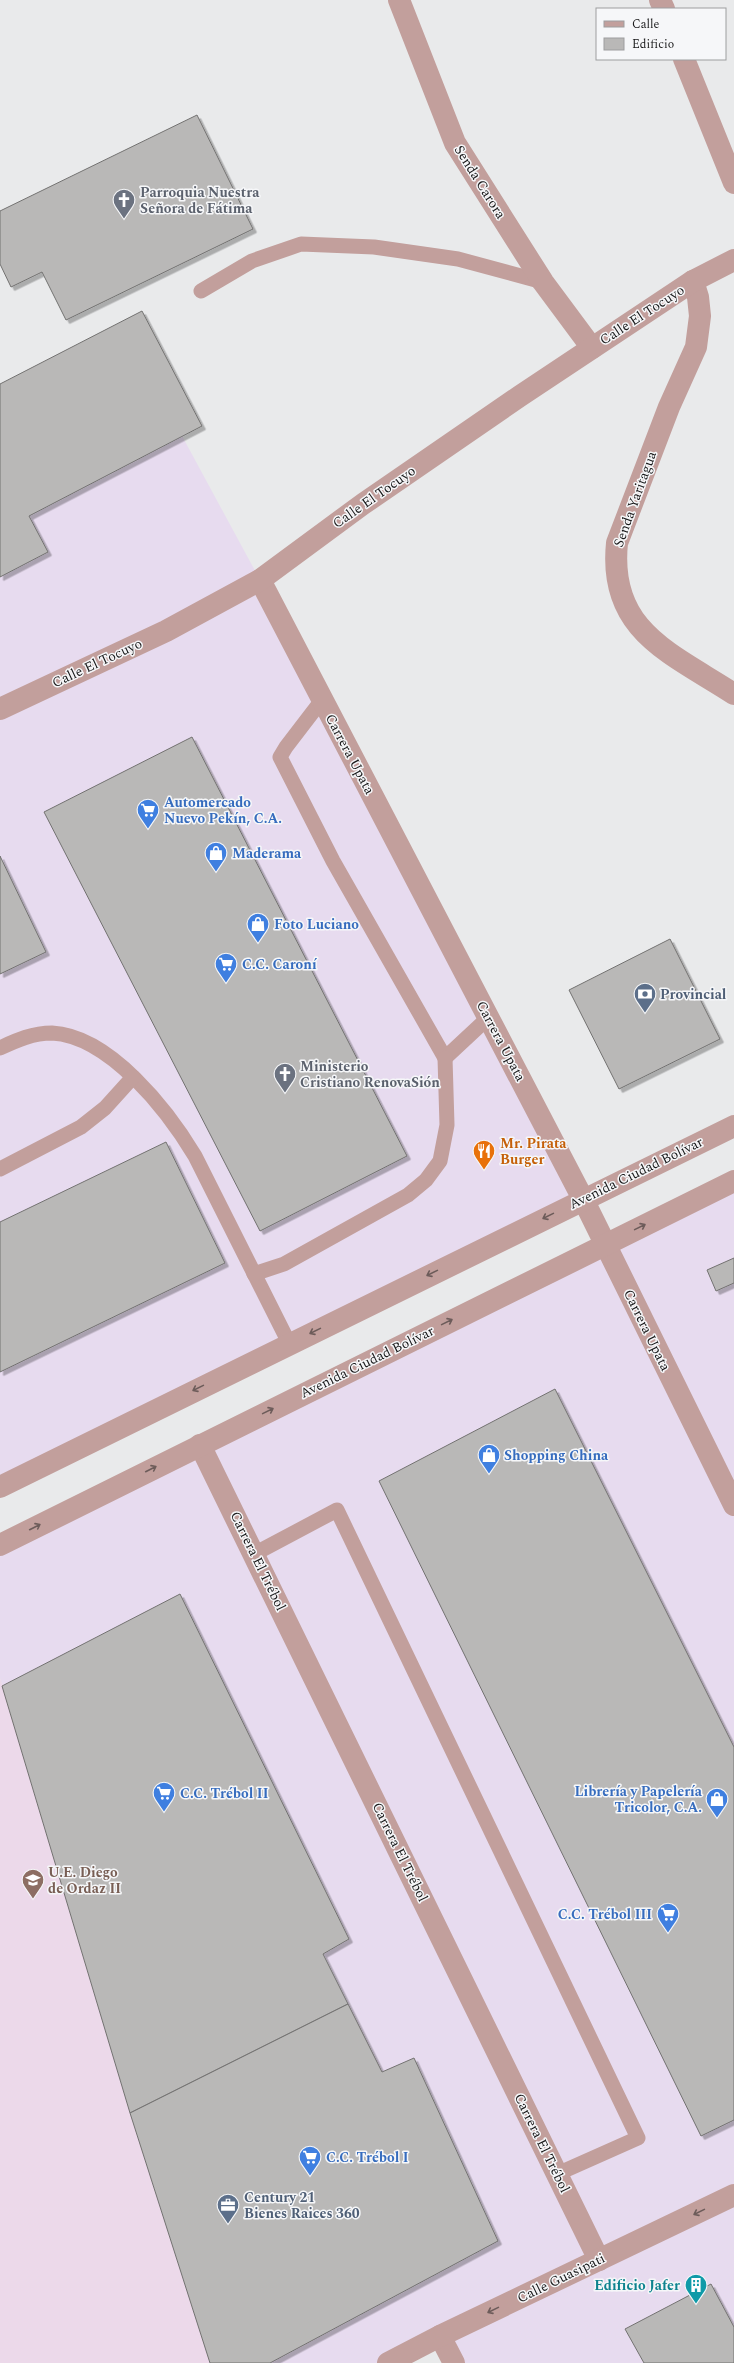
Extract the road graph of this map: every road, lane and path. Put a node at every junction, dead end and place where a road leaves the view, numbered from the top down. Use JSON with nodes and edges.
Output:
{"nodes":[{"id":1,"x":399,"y":0,"type":"edge"},
{"id":2,"x":684,"y":60,"type":"edge"},
{"id":3,"x":734,"y":183,"type":"edge"},
{"id":4,"x":734,"y":260,"type":"edge"},
{"id":5,"x":693,"y":281,"type":"junction"},
{"id":6,"x":543,"y":282,"type":"junction"},
{"id":7,"x":201,"y":291,"type":"dead end"},
{"id":8,"x":592,"y":348,"type":"junction"},
{"id":9,"x":260,"y":580,"type":"junction"},
{"id":10,"x":734,"y":694,"type":"edge"},
{"id":11,"x":322,"y":700,"type":"junction"},
{"id":12,"x":0,"y":709,"type":"edge"},
{"id":13,"x":489,"y":1017,"type":"junction"},
{"id":14,"x":0,"y":1048,"type":"edge"},
{"id":15,"x":445,"y":1058,"type":"junction"},
{"id":16,"x":133,"y":1077,"type":"junction"},
{"id":17,"x":734,"y":1126,"type":"edge"},
{"id":18,"x":0,"y":1169,"type":"edge"},
{"id":19,"x":734,"y":1181,"type":"edge"},
{"id":20,"x":583,"y":1199,"type":"junction"},
{"id":21,"x":604,"y":1244,"type":"junction"},
{"id":22,"x":254,"y":1274,"type":"junction"},
{"id":23,"x":289,"y":1343,"type":"junction"},
{"id":24,"x":200,"y":1445,"type":"junction"},
{"id":25,"x":0,"y":1487,"type":"edge"},
{"id":26,"x":734,"y":1505,"type":"edge"},
{"id":27,"x":0,"y":1545,"type":"edge"},
{"id":28,"x":254,"y":1554,"type":"junction"},
{"id":29,"x":557,"y":2174,"type":"junction"},
{"id":30,"x":734,"y":2195,"type":"edge"},
{"id":31,"x":599,"y":2260,"type":"junction"},
{"id":32,"x":440,"y":2336,"type":"junction"},
{"id":33,"x":388,"y":2363,"type":"edge"},
{"id":34,"x":454,"y":2363,"type":"edge"}],
"edges":[{"from":1,"to":6,"type":"street","name":"Senda Carora"},
{"from":2,"to":3,"type":"street"},
{"from":4,"to":5,"type":"street","name":"Calle El Tocuyo"},
{"from":5,"to":8,"type":"street","name":"Calle El Tocuyo"},
{"from":5,"to":10,"type":"street","name":"Senda Yaritagua"},
{"from":6,"to":7,"type":"lane"},
{"from":6,"to":8,"type":"street","name":"Senda Carora"},
{"from":8,"to":9,"type":"street","name":"Calle El Tocuyo"},
{"from":9,"to":11,"type":"street","name":"Carrera Upata"},
{"from":9,"to":12,"type":"street","name":"Calle El Tocuyo"},
{"from":11,"to":13,"type":"street","name":"Carrera Upata"},
{"from":11,"to":15,"type":"lane"},
{"from":13,"to":15,"type":"lane"},
{"from":13,"to":20,"type":"street","name":"Carrera Upata"},
{"from":14,"to":16,"type":"lane"},
{"from":15,"to":22,"type":"lane"},
{"from":16,"to":18,"type":"lane"},
{"from":16,"to":22,"type":"lane"},
{"from":17,"to":20,"type":"street","name":"Avenida Ciudad Bolívar"},
{"from":21,"to":19,"type":"street","name":"Avenida Ciudad Bolívar","one_way":true},
{"from":20,"to":21,"type":"street","name":"Carrera Upata"},
{"from":20,"to":23,"type":"street","name":"Avenida Ciudad Bolívar","one_way":true},
{"from":24,"to":21,"type":"street","name":"Avenida Ciudad Bolívar","one_way":true},
{"from":21,"to":26,"type":"street","name":"Carrera Upata"},
{"from":22,"to":23,"type":"lane"},
{"from":23,"to":25,"type":"street","name":"Avenida Ciudad Bolívar","one_way":true},
{"from":27,"to":24,"type":"street","name":"Avenida Ciudad Bolívar","one_way":true},
{"from":24,"to":28,"type":"street","name":"Carrera El Trébol"},
{"from":28,"to":29,"type":"street","name":"Carrera El Trébol"},
{"from":28,"to":29,"type":"lane"},
{"from":29,"to":31,"type":"street","name":"Carrera El Trébol"},
{"from":30,"to":31,"type":"street","name":"Calle Guasipati","one_way":true},
{"from":31,"to":32,"type":"street","name":"Calle Guasipati","one_way":true},
{"from":32,"to":33,"type":"street","name":"Calle Guasipati"},
{"from":32,"to":34,"type":"street"}]}
